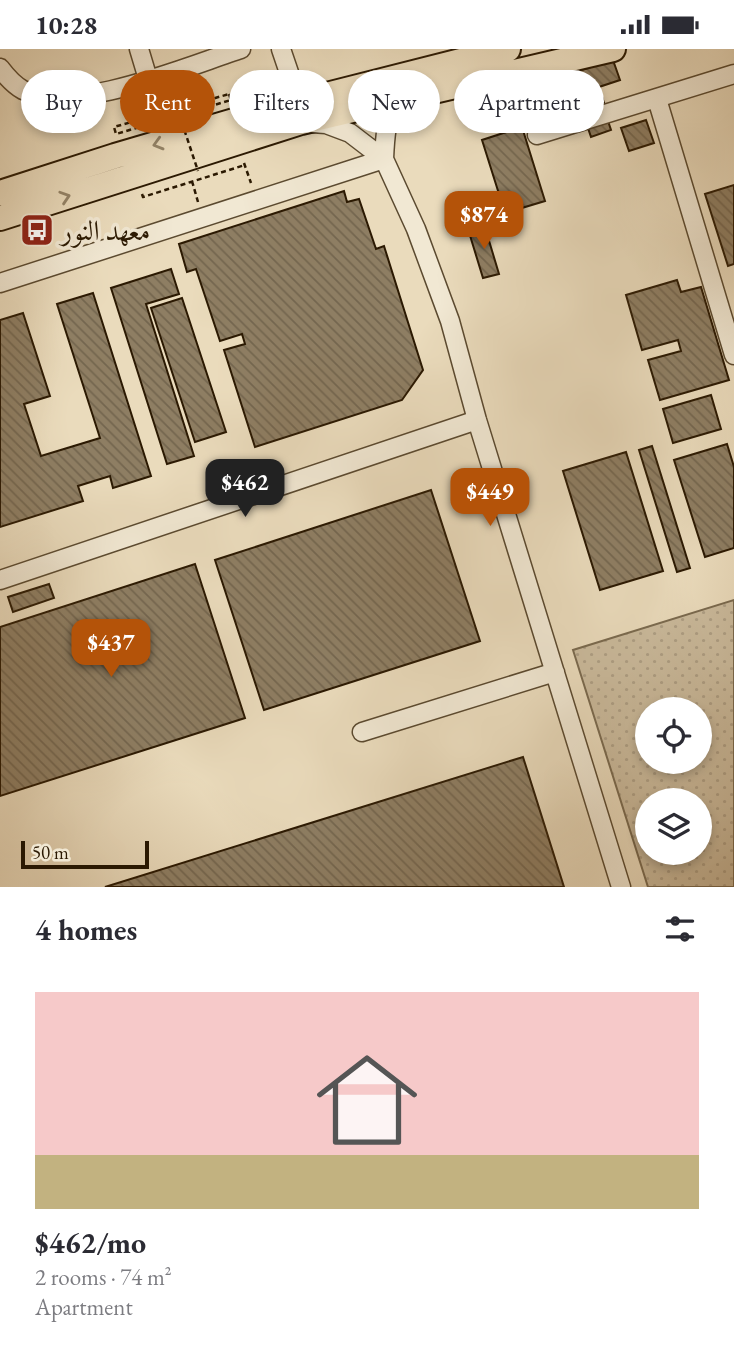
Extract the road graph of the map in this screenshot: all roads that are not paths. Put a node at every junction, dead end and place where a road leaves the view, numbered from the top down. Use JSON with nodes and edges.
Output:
{"nodes":[{"id":1,"x":139,"y":49,"type":"edge"},
{"id":2,"x":241,"y":49,"type":"edge"},
{"id":3,"x":281,"y":49,"type":"edge"},
{"id":4,"x":508,"y":49,"type":"edge"},
{"id":5,"x":613,"y":49,"type":"edge"},
{"id":6,"x":0,"y":68,"type":"edge"},
{"id":7,"x":145,"y":70,"type":"edge"},
{"id":8,"x":176,"y":70,"type":"edge"},
{"id":9,"x":287,"y":70,"type":"edge"},
{"id":10,"x":734,"y":74,"type":"edge"},
{"id":11,"x":120,"y":87,"type":"edge"},
{"id":12,"x":440,"y":90,"type":"edge"},
{"id":13,"x":657,"y":99,"type":"junction"},
{"id":14,"x":334,"y":102,"type":"edge"},
{"id":15,"x":334,"y":127,"type":"edge"},
{"id":16,"x":229,"y":129,"type":"edge"},
{"id":17,"x":241,"y":133,"type":"edge"},
{"id":18,"x":385,"y":133,"type":"edge"},
{"id":19,"x":537,"y":135,"type":"dead end"},
{"id":20,"x":384,"y":159,"type":"junction"},
{"id":21,"x":0,"y":193,"type":"edge"},
{"id":22,"x":0,"y":218,"type":"edge"},
{"id":23,"x":0,"y":283,"type":"edge"},
{"id":24,"x":734,"y":355,"type":"edge"},
{"id":25,"x":477,"y":420,"type":"junction"},
{"id":26,"x":0,"y":580,"type":"edge"},
{"id":27,"x":555,"y":672,"type":"junction"},
{"id":28,"x":362,"y":732,"type":"dead end"},
{"id":29,"x":621,"y":887,"type":"edge"}],
"edges":[{"from":1,"to":7,"type":"street"},
{"from":2,"to":8,"type":"street"},
{"from":3,"to":9,"type":"street"},
{"from":4,"to":14,"type":"highway"},
{"from":5,"to":12,"type":"highway"},
{"from":6,"to":11,"type":"street"},
{"from":10,"to":13,"type":"street"},
{"from":13,"to":19,"type":"street"},
{"from":13,"to":24,"type":"street"},
{"from":15,"to":20,"type":"street"},
{"from":16,"to":21,"type":"highway","one_way":true},
{"from":22,"to":17,"type":"highway","one_way":true},
{"from":18,"to":20,"type":"street"},
{"from":20,"to":23,"type":"street"},
{"from":20,"to":25,"type":"street"},
{"from":25,"to":26,"type":"street"},
{"from":25,"to":27,"type":"street"},
{"from":27,"to":28,"type":"street"},
{"from":27,"to":29,"type":"street"}]}
